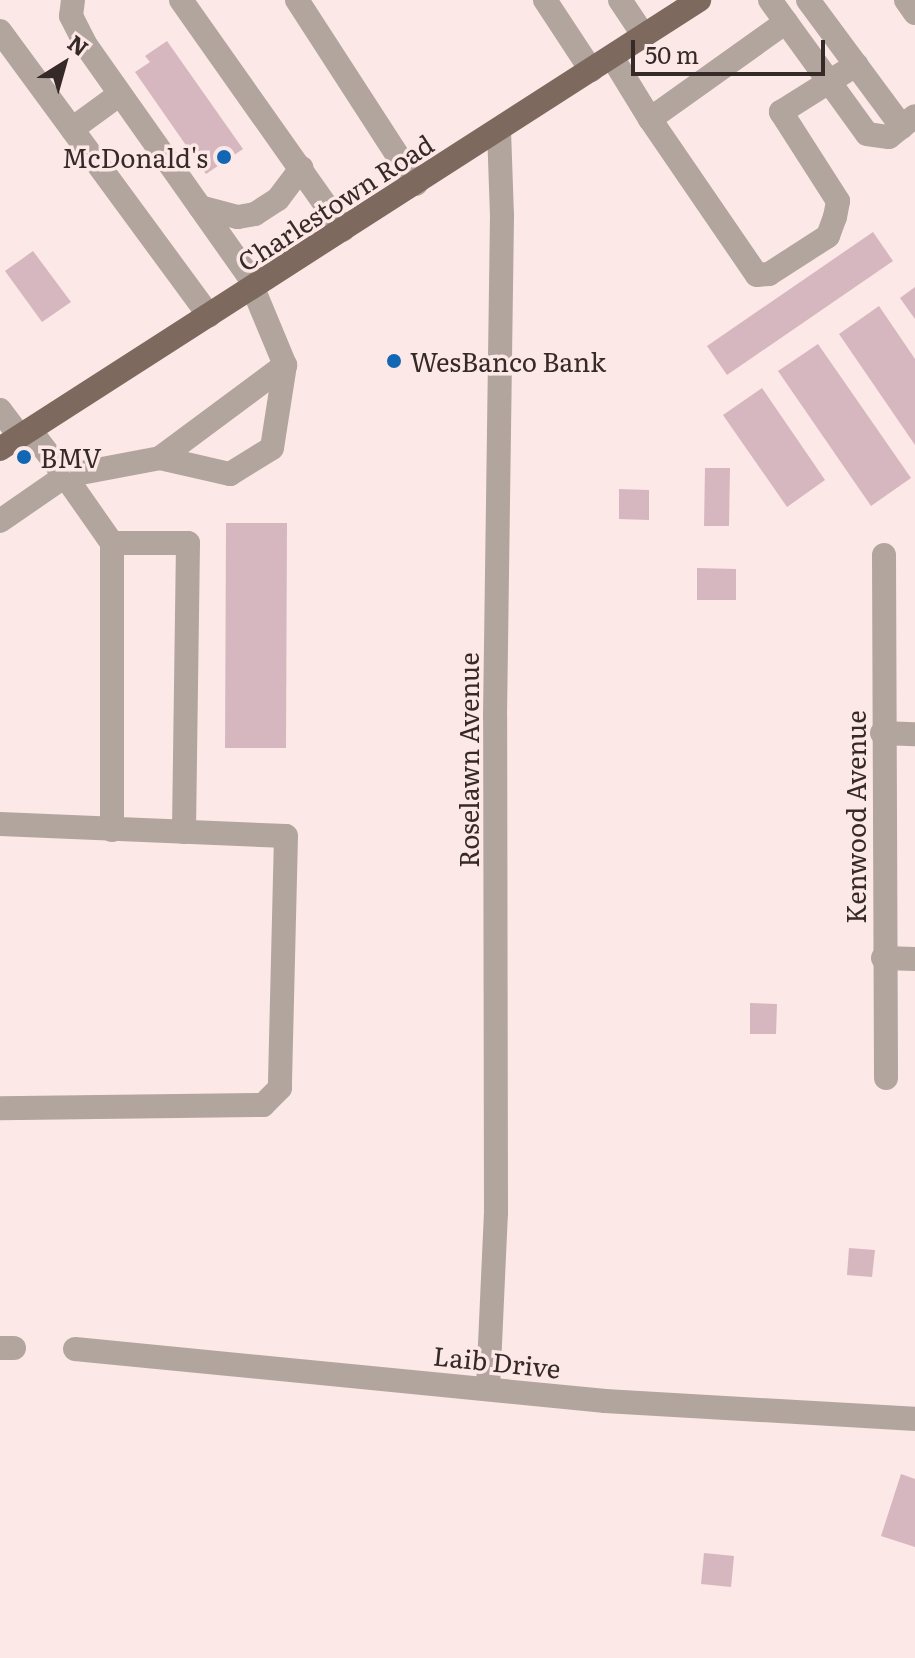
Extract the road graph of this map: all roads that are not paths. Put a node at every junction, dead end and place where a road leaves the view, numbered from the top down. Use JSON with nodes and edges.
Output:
{"nodes":[{"id":1,"x":73,"y":0,"type":"edge"},
{"id":2,"x":181,"y":0,"type":"edge"},
{"id":3,"x":297,"y":0,"type":"edge"},
{"id":4,"x":545,"y":0,"type":"edge"},
{"id":5,"x":620,"y":0,"type":"edge"},
{"id":6,"x":699,"y":0,"type":"edge"},
{"id":7,"x":770,"y":0,"type":"edge"},
{"id":8,"x":808,"y":0,"type":"edge"},
{"id":9,"x":906,"y":0,"type":"edge"},
{"id":10,"x":915,"y":13,"type":"edge"},
{"id":11,"x":786,"y":22,"type":"junction"},
{"id":12,"x":0,"y":31,"type":"edge"},
{"id":13,"x":644,"y":36,"type":"junction"},
{"id":14,"x":602,"y":63,"type":"junction"},
{"id":15,"x":856,"y":65,"type":"junction"},
{"id":16,"x":829,"y":82,"type":"junction"},
{"id":17,"x":120,"y":94,"type":"junction"},
{"id":18,"x":650,"y":119,"type":"junction"},
{"id":19,"x":908,"y":121,"type":"edge"},
{"id":20,"x":72,"y":129,"type":"junction"},
{"id":21,"x":499,"y":131,"type":"junction"},
{"id":22,"x":301,"y":168,"type":"junction"},
{"id":23,"x":416,"y":184,"type":"junction"},
{"id":24,"x":200,"y":207,"type":"junction"},
{"id":25,"x":343,"y":230,"type":"junction"},
{"id":26,"x":254,"y":287,"type":"junction"},
{"id":27,"x":209,"y":316,"type":"junction"},
{"id":28,"x":285,"y":365,"type":"junction"},
{"id":29,"x":0,"y":410,"type":"edge"},
{"id":30,"x":17,"y":439,"type":"edge"},
{"id":31,"x":160,"y":458,"type":"junction"},
{"id":32,"x":65,"y":476,"type":"junction"},
{"id":33,"x":0,"y":521,"type":"edge"},
{"id":34,"x":112,"y":543,"type":"junction"},
{"id":35,"x":884,"y":555,"type":"dead end"},
{"id":36,"x":882,"y":733,"type":"junction"},
{"id":37,"x":915,"y":734,"type":"edge"},
{"id":38,"x":0,"y":824,"type":"edge"},
{"id":39,"x":112,"y":830,"type":"junction"},
{"id":40,"x":184,"y":832,"type":"junction"},
{"id":41,"x":883,"y":958,"type":"junction"},
{"id":42,"x":915,"y":959,"type":"edge"},
{"id":43,"x":886,"y":1078,"type":"dead end"},
{"id":44,"x":0,"y":1108,"type":"edge"},
{"id":45,"x":75,"y":1349,"type":"dead end"},
{"id":46,"x":488,"y":1388,"type":"junction"},
{"id":47,"x":915,"y":1419,"type":"edge"}],
"edges":[{"from":1,"to":17,"type":"street"},
{"from":2,"to":22,"type":"street"},
{"from":3,"to":23,"type":"street"},
{"from":4,"to":14,"type":"street"},
{"from":5,"to":13,"type":"street"},
{"from":6,"to":13,"type":"main road","name":"Charlestown Road"},
{"from":7,"to":11,"type":"street"},
{"from":8,"to":15,"type":"street"},
{"from":9,"to":10,"type":"street"},
{"from":11,"to":16,"type":"street"},
{"from":11,"to":18,"type":"street"},
{"from":12,"to":20,"type":"street"},
{"from":13,"to":14,"type":"main road","name":"Charlestown Road"},
{"from":14,"to":18,"type":"street"},
{"from":14,"to":21,"type":"main road","name":"Charlestown Road"},
{"from":15,"to":16,"type":"street"},
{"from":15,"to":19,"type":"street"},
{"from":16,"to":18,"type":"street"},
{"from":16,"to":19,"type":"street"},
{"from":17,"to":20,"type":"street"},
{"from":17,"to":24,"type":"street"},
{"from":20,"to":27,"type":"street"},
{"from":21,"to":23,"type":"main road","name":"Charlestown Road"},
{"from":21,"to":46,"type":"street","name":"Roselawn Avenue"},
{"from":22,"to":24,"type":"street"},
{"from":22,"to":25,"type":"street"},
{"from":23,"to":25,"type":"main road","name":"Charlestown Road"},
{"from":24,"to":26,"type":"street"},
{"from":25,"to":26,"type":"main road","name":"Charlestown Road"},
{"from":26,"to":27,"type":"main road","name":"Charlestown Road"},
{"from":26,"to":28,"type":"street"},
{"from":27,"to":30,"type":"main road","name":"Charlestown Road"},
{"from":28,"to":31,"type":"street"},
{"from":28,"to":31,"type":"street"},
{"from":29,"to":30,"type":"street"},
{"from":30,"to":32,"type":"street"},
{"from":31,"to":32,"type":"street"},
{"from":32,"to":33,"type":"street"},
{"from":32,"to":34,"type":"street"},
{"from":34,"to":39,"type":"street"},
{"from":34,"to":40,"type":"street"},
{"from":35,"to":36,"type":"street","name":"Kenwood Avenue"},
{"from":36,"to":37,"type":"street"},
{"from":36,"to":41,"type":"street","name":"Kenwood Avenue"},
{"from":38,"to":39,"type":"street"},
{"from":39,"to":40,"type":"street"},
{"from":40,"to":44,"type":"street"},
{"from":41,"to":42,"type":"street"},
{"from":41,"to":43,"type":"street","name":"Kenwood Avenue"},
{"from":45,"to":46,"type":"street","name":"Laib Drive"},
{"from":46,"to":47,"type":"street","name":"Laib Drive"}]}
